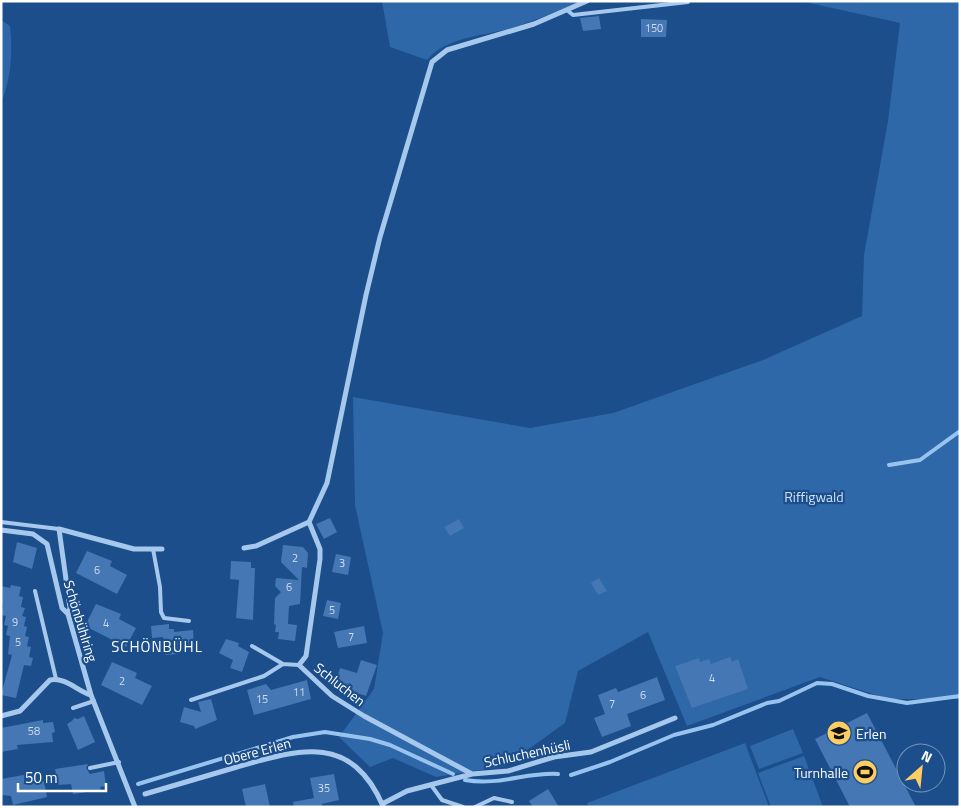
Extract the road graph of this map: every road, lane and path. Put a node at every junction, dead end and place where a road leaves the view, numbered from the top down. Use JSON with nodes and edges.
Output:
{"nodes":[{"id":1,"x":587,"y":1,"type":"edge"},
{"id":2,"x":688,"y":2,"type":"edge"},
{"id":3,"x":567,"y":10,"type":"junction"},
{"id":4,"x":1,"y":522,"type":"edge"},
{"id":5,"x":309,"y":522,"type":"junction"},
{"id":6,"x":60,"y":529,"type":"junction"},
{"id":7,"x":1,"y":530,"type":"edge"},
{"id":8,"x":244,"y":548,"type":"dead end"},
{"id":9,"x":153,"y":549,"type":"junction"},
{"id":10,"x":162,"y":549,"type":"dead end"},
{"id":11,"x":35,"y":591,"type":"dead end"},
{"id":12,"x":68,"y":614,"type":"junction"},
{"id":13,"x":188,"y":621,"type":"dead end"},
{"id":14,"x":252,"y":646,"type":"dead end"},
{"id":15,"x":283,"y":664,"type":"junction"},
{"id":16,"x":299,"y":666,"type":"junction"},
{"id":17,"x":56,"y":679,"type":"junction"},
{"id":18,"x":91,"y":695,"type":"junction"},
{"id":19,"x":191,"y":700,"type":"dead end"},
{"id":20,"x":94,"y":701,"type":"junction"},
{"id":21,"x":73,"y":708,"type":"dead end"},
{"id":22,"x":1,"y":716,"type":"edge"},
{"id":23,"x":675,"y":718,"type":"dead end"},
{"id":24,"x":119,"y":762,"type":"junction"},
{"id":25,"x":90,"y":768,"type":"dead end"},
{"id":26,"x":472,"y":774,"type":"junction"},
{"id":27,"x":431,"y":785,"type":"junction"},
{"id":28,"x":145,"y":794,"type":"dead end"},
{"id":29,"x":512,"y":802,"type":"dead end"},
{"id":30,"x":383,"y":806,"type":"edge"},
{"id":31,"x":136,"y":807,"type":"edge"},
{"id":32,"x":464,"y":807,"type":"edge"},
{"id":33,"x":475,"y":807,"type":"edge"}],
"edges":[{"from":1,"to":3,"type":"street"},
{"from":2,"to":3,"type":"lane"},
{"from":3,"to":5,"type":"street"},
{"from":4,"to":6,"type":"lane"},
{"from":5,"to":8,"type":"street"},
{"from":5,"to":16,"type":"street","name":"Schluchen"},
{"from":6,"to":9,"type":"street"},
{"from":6,"to":12,"type":"street"},
{"from":7,"to":12,"type":"street","name":"Schönbühlring"},
{"from":9,"to":10,"type":"street"},
{"from":9,"to":13,"type":"lane"},
{"from":11,"to":17,"type":"lane"},
{"from":12,"to":18,"type":"street","name":"Schönbühlring"},
{"from":14,"to":15,"type":"lane"},
{"from":15,"to":16,"type":"lane"},
{"from":15,"to":19,"type":"lane"},
{"from":16,"to":26,"type":"street","name":"Schluchen"},
{"from":17,"to":18,"type":"street"},
{"from":17,"to":22,"type":"street"},
{"from":18,"to":20,"type":"street","name":"Schönbühlring"},
{"from":20,"to":21,"type":"lane"},
{"from":20,"to":24,"type":"street","name":"Schönbühlring"},
{"from":23,"to":26,"type":"street","name":"Schluchenhüsli"},
{"from":24,"to":25,"type":"lane"},
{"from":24,"to":31,"type":"street","name":"Schönbühlring"},
{"from":26,"to":27,"type":"street","name":"Schluchenhüsli"},
{"from":27,"to":30,"type":"street","name":"Schluchenhüsli"},
{"from":27,"to":32,"type":"lane"},
{"from":28,"to":30,"type":"street","name":"Obere Erlen"},
{"from":29,"to":33,"type":"lane"}]}
